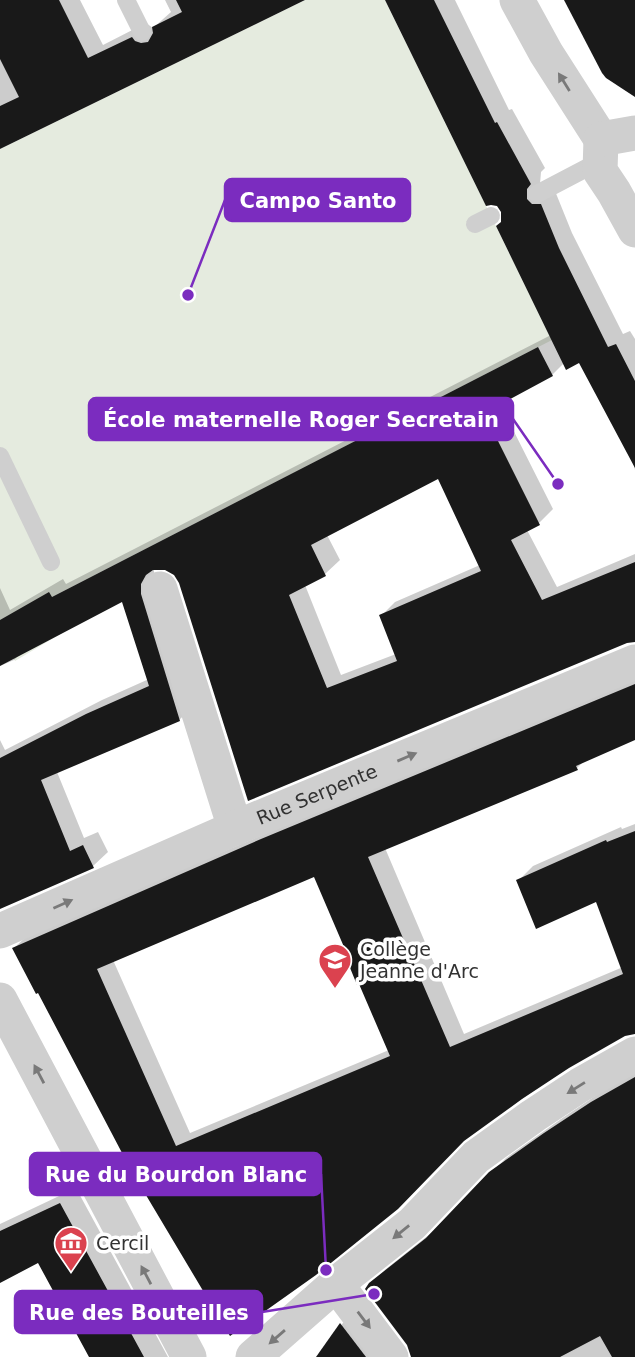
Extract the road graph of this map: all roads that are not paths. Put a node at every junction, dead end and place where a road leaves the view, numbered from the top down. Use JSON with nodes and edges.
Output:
{"nodes":[{"id":1,"x":126,"y":0,"type":"edge"},
{"id":2,"x":517,"y":0,"type":"edge"},
{"id":3,"x":142,"y":32,"type":"dead end"},
{"id":4,"x":635,"y":132,"type":"edge"},
{"id":5,"x":600,"y":157,"type":"junction"},
{"id":6,"x":537,"y":194,"type":"dead end"},
{"id":7,"x":635,"y":230,"type":"edge"},
{"id":8,"x":0,"y":456,"type":"edge"},
{"id":9,"x":51,"y":562,"type":"dead end"},
{"id":10,"x":160,"y":589,"type":"dead end"},
{"id":11,"x":635,"y":662,"type":"edge"},
{"id":12,"x":235,"y":828,"type":"junction"},
{"id":13,"x":0,"y":931,"type":"edge"},
{"id":14,"x":0,"y":1000,"type":"edge"},
{"id":15,"x":635,"y":1054,"type":"edge"},
{"id":16,"x":336,"y":1284,"type":"junction"},
{"id":17,"x":189,"y":1357,"type":"edge"},
{"id":18,"x":253,"y":1357,"type":"edge"},
{"id":19,"x":391,"y":1357,"type":"edge"}],
"edges":[{"from":1,"to":3,"type":"lane"},
{"from":5,"to":2,"type":"street","one_way":true},
{"from":4,"to":5,"type":"street"},
{"from":5,"to":6,"type":"lane"},
{"from":5,"to":7,"type":"street"},
{"from":8,"to":9,"type":"lane"},
{"from":10,"to":12,"type":"street"},
{"from":12,"to":11,"type":"street","name":"Rue Serpente","one_way":true},
{"from":13,"to":12,"type":"street","name":"Rue Serpente","one_way":true},
{"from":17,"to":14,"type":"street","one_way":true},
{"from":15,"to":16,"type":"street","one_way":true},
{"from":16,"to":18,"type":"street","one_way":true},
{"from":16,"to":19,"type":"street","one_way":true}]}
